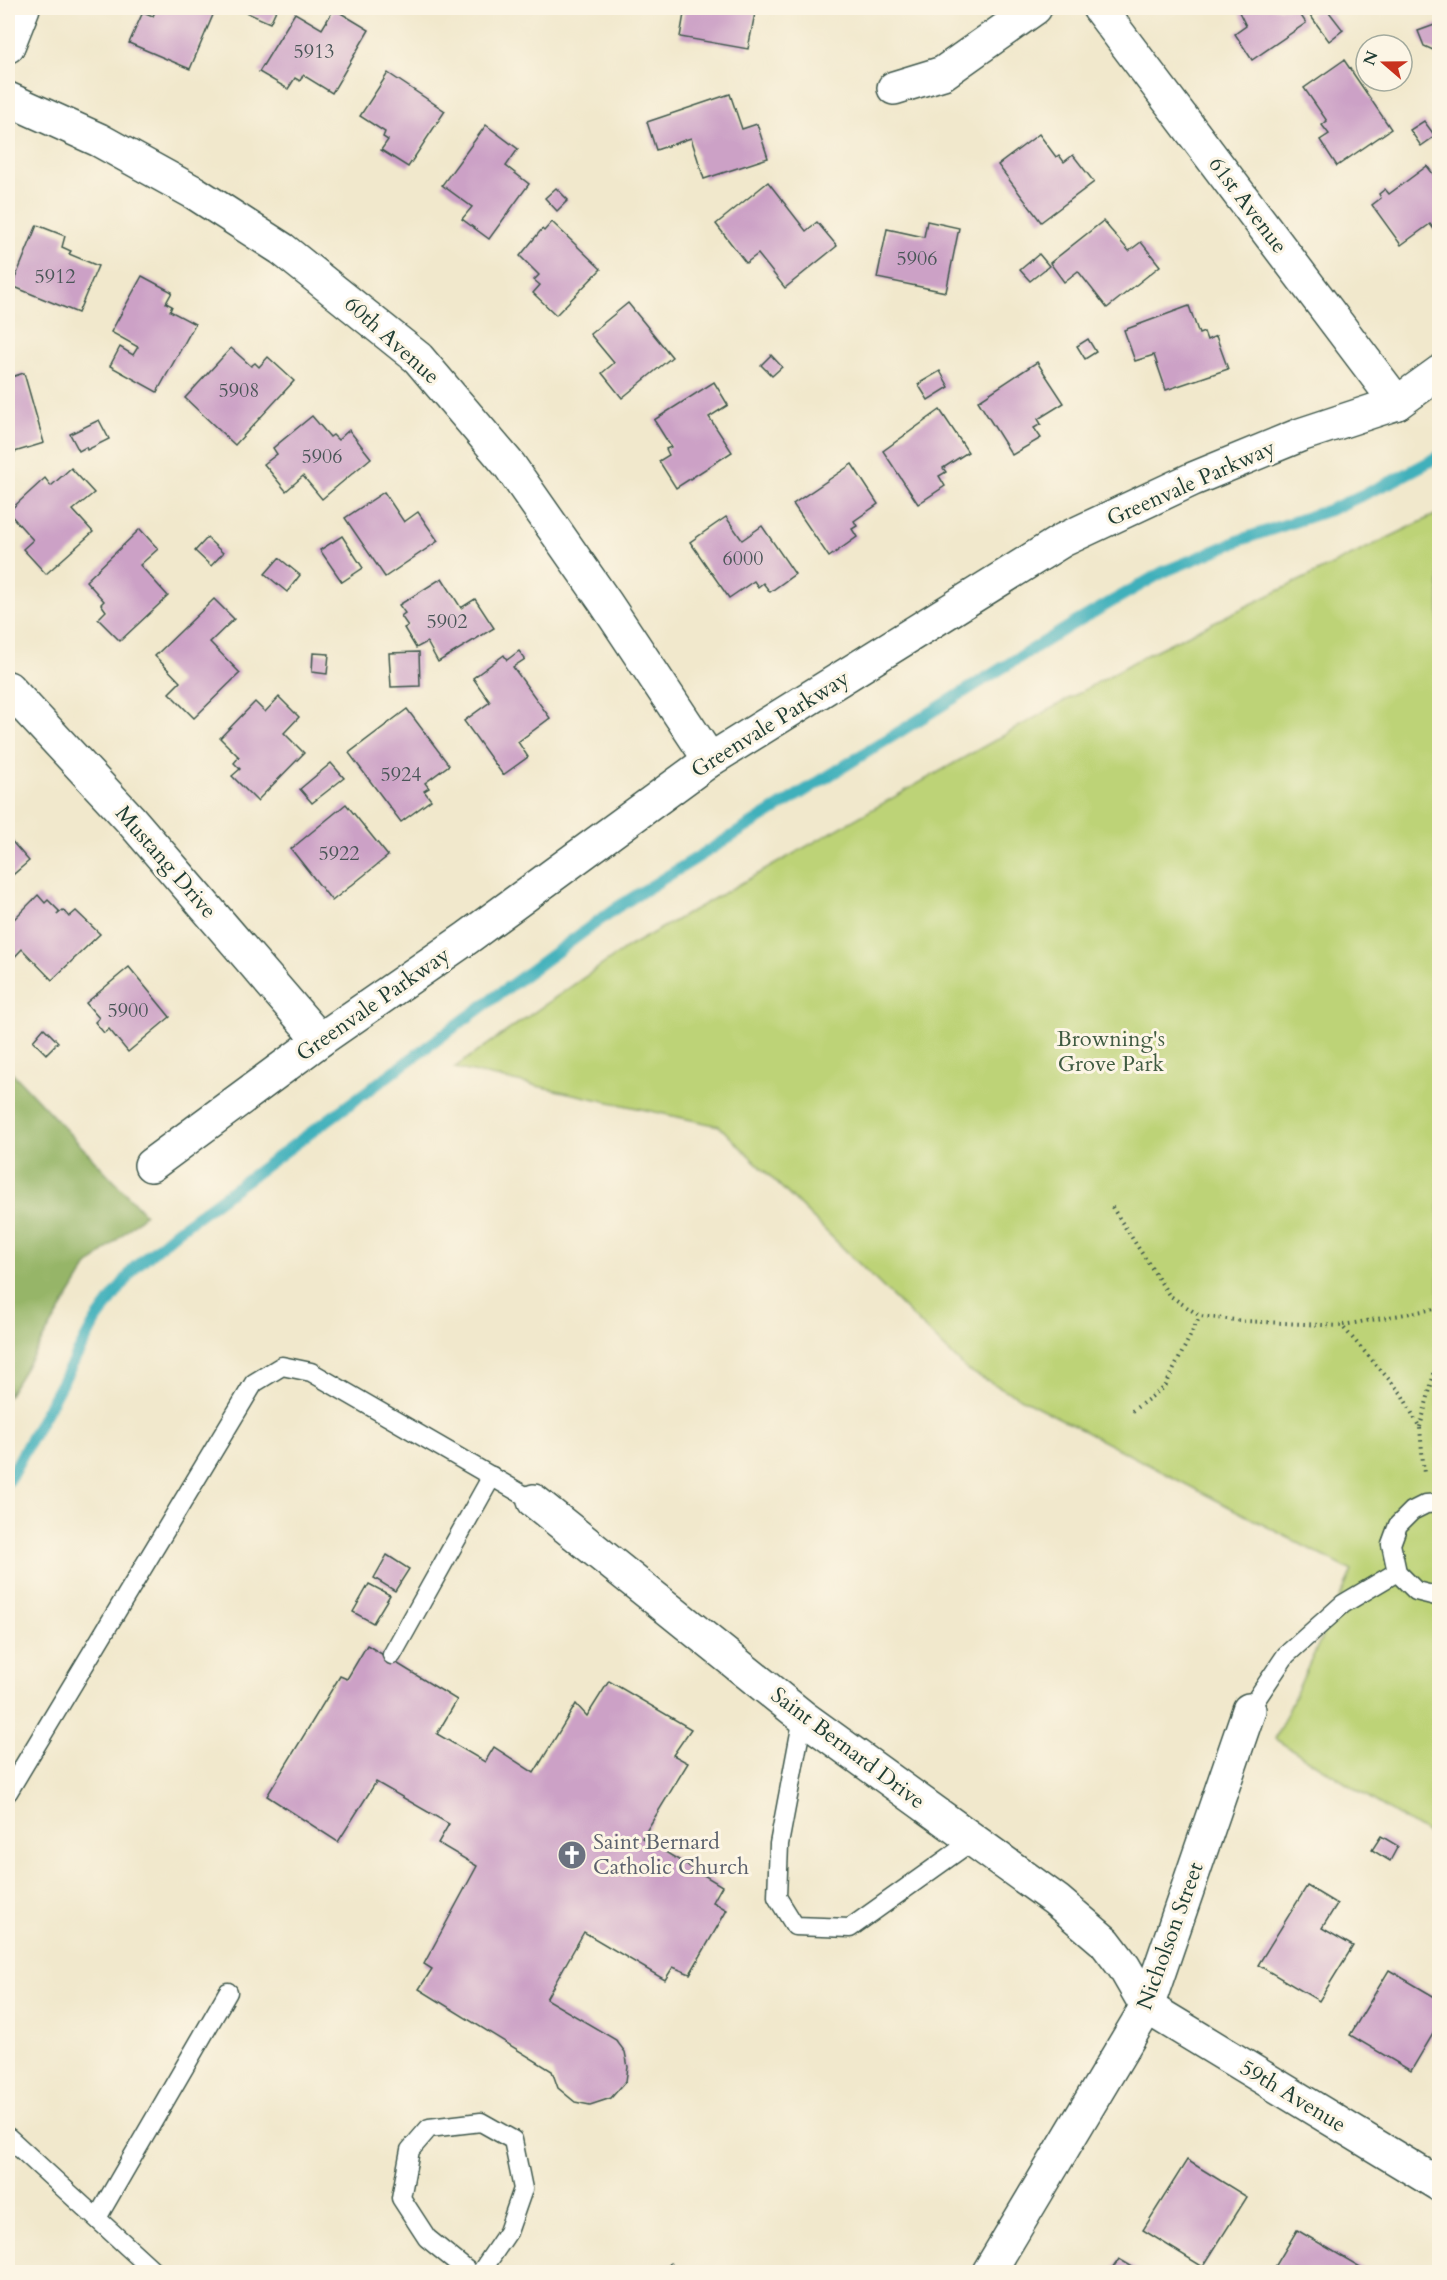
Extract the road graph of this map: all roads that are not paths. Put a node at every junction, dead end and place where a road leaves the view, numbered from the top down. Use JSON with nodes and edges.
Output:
{"nodes":[{"id":1,"x":23,"y":8,"type":"edge"},
{"id":2,"x":1035,"y":8,"type":"edge"},
{"id":3,"x":1099,"y":8,"type":"edge"},
{"id":4,"x":8,"y":46,"type":"edge"},
{"id":5,"x":894,"y":88,"type":"dead end"},
{"id":6,"x":8,"y":99,"type":"edge"},
{"id":7,"x":1440,"y":372,"type":"edge"},
{"id":8,"x":1397,"y":403,"type":"junction"},
{"id":9,"x":8,"y":688,"type":"edge"},
{"id":10,"x":710,"y":760,"type":"junction"},
{"id":11,"x":320,"y":1040,"type":"junction"},
{"id":12,"x":151,"y":1166,"type":"dead end"},
{"id":13,"x":492,"y":1476,"type":"junction"},
{"id":14,"x":534,"y":1501,"type":"joint"},
{"id":15,"x":1433,"y":1504,"type":"edge"},
{"id":16,"x":1397,"y":1572,"type":"junction"},
{"id":17,"x":1440,"y":1597,"type":"edge"},
{"id":18,"x":392,"y":1655,"type":"dead end"},
{"id":19,"x":1249,"y":1710,"type":"joint"},
{"id":20,"x":803,"y":1716,"type":"junction"},
{"id":21,"x":8,"y":1792,"type":"edge"},
{"id":22,"x":972,"y":1840,"type":"junction"},
{"id":23,"x":228,"y":1992,"type":"dead end"},
{"id":24,"x":1147,"y":2007,"type":"junction"},
{"id":25,"x":8,"y":2137,"type":"edge"},
{"id":26,"x":1440,"y":2185,"type":"edge"},
{"id":27,"x":97,"y":2218,"type":"junction"},
{"id":28,"x":155,"y":2272,"type":"edge"},
{"id":29,"x":469,"y":2272,"type":"edge"},
{"id":30,"x":481,"y":2272,"type":"edge"},
{"id":31,"x":989,"y":2272,"type":"edge"}],
"edges":[{"from":1,"to":4,"type":"street"},
{"from":2,"to":5,"type":"street"},
{"from":3,"to":8,"type":"street","name":"61st Avenue"},
{"from":6,"to":10,"type":"street","name":"60th Avenue"},
{"from":7,"to":8,"type":"street","name":"Greenvale Parkway"},
{"from":8,"to":10,"type":"street","name":"Greenvale Parkway"},
{"from":9,"to":11,"type":"street","name":"Mustang Drive"},
{"from":10,"to":11,"type":"street","name":"Greenvale Parkway"},
{"from":11,"to":12,"type":"street","name":"Greenvale Parkway"},
{"from":13,"to":14,"type":"lane"},
{"from":13,"to":18,"type":"lane"},
{"from":13,"to":21,"type":"lane"},
{"from":14,"to":20,"type":"street","name":"Saint Bernard Drive"},
{"from":15,"to":16,"type":"lane"},
{"from":16,"to":17,"type":"lane"},
{"from":16,"to":19,"type":"lane"},
{"from":19,"to":24,"type":"street","name":"Nicholson Street"},
{"from":20,"to":22,"type":"street","name":"Saint Bernard Drive"},
{"from":20,"to":22,"type":"lane"},
{"from":22,"to":24,"type":"street","name":"Saint Bernard Drive"},
{"from":23,"to":27,"type":"lane"},
{"from":24,"to":26,"type":"street","name":"59th Avenue"},
{"from":24,"to":31,"type":"street","name":"Nicholson Street"},
{"from":25,"to":27,"type":"lane"},
{"from":27,"to":28,"type":"lane"},
{"from":29,"to":30,"type":"lane"}]}
